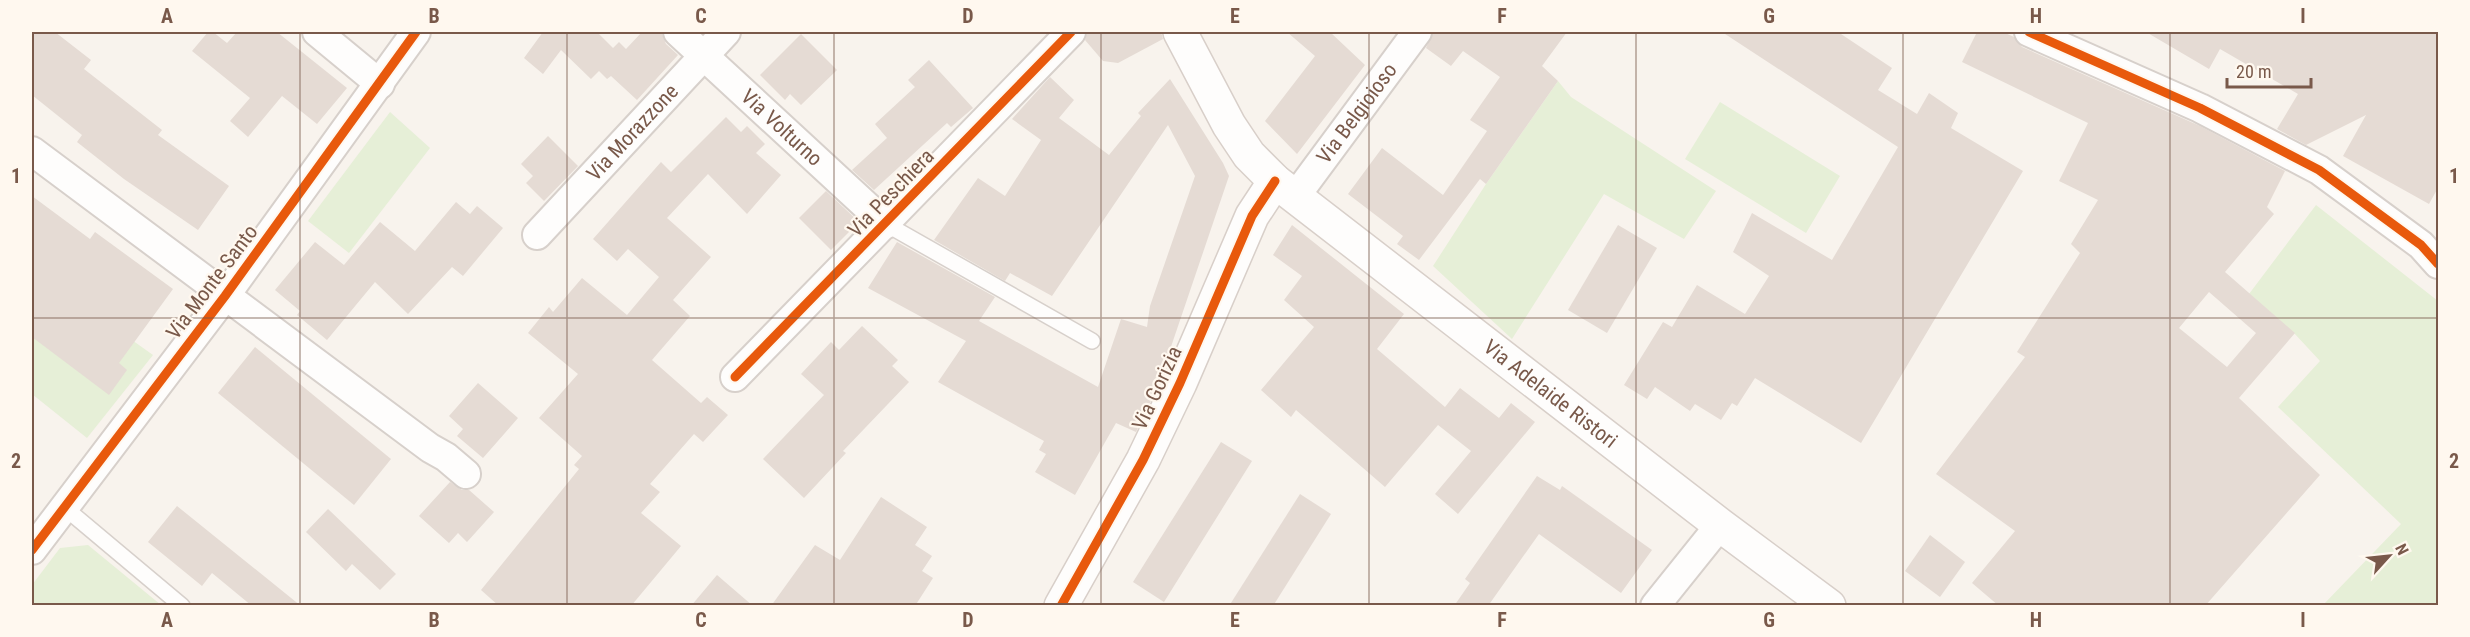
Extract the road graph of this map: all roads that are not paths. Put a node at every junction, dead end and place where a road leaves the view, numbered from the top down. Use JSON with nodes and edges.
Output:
{"nodes":[{"id":1,"x":316,"y":32,"type":"edge"},
{"id":2,"x":416,"y":32,"type":"edge"},
{"id":3,"x":678,"y":32,"type":"edge"},
{"id":4,"x":726,"y":32,"type":"edge"},
{"id":5,"x":1071,"y":32,"type":"edge"},
{"id":6,"x":1155,"y":32,"type":"edge"},
{"id":7,"x":1180,"y":32,"type":"edge"},
{"id":8,"x":1417,"y":32,"type":"edge"},
{"id":9,"x":2029,"y":32,"type":"edge"},
{"id":10,"x":704,"y":56,"type":"junction"},
{"id":11,"x":380,"y":84,"type":"junction"},
{"id":12,"x":1229,"y":125,"type":"junction"},
{"id":13,"x":32,"y":151,"type":"edge"},
{"id":14,"x":1285,"y":189,"type":"junction"},
{"id":15,"x":886,"y":224,"type":"junction"},
{"id":16,"x":537,"y":235,"type":"dead end"},
{"id":17,"x":2439,"y":264,"type":"edge"},
{"id":18,"x":225,"y":296,"type":"junction"},
{"id":19,"x":1092,"y":341,"type":"dead end"},
{"id":20,"x":735,"y":377,"type":"dead end"},
{"id":21,"x":466,"y":474,"type":"dead end"},
{"id":22,"x":64,"y":507,"type":"junction"},
{"id":23,"x":1720,"y":525,"type":"junction"},
{"id":24,"x":32,"y":550,"type":"edge"},
{"id":25,"x":182,"y":606,"type":"edge"},
{"id":26,"x":1061,"y":606,"type":"edge"},
{"id":27,"x":1655,"y":606,"type":"edge"},
{"id":28,"x":1829,"y":606,"type":"edge"}],
"edges":[{"from":1,"to":11,"type":"street"},
{"from":2,"to":11,"type":"street","name":"Via Monte Santo"},
{"from":3,"to":10,"type":"street","name":"Via Volturno"},
{"from":4,"to":10,"type":"street","name":"Via Morazzone"},
{"from":5,"to":15,"type":"street","name":"Via Peschiera"},
{"from":6,"to":12,"type":"main road"},
{"from":7,"to":12,"type":"main road"},
{"from":8,"to":14,"type":"street","name":"Via Belgioioso"},
{"from":9,"to":17,"type":"street"},
{"from":10,"to":15,"type":"street","name":"Via Volturno"},
{"from":10,"to":16,"type":"street","name":"Via Morazzone"},
{"from":11,"to":18,"type":"street","name":"Via Monte Santo"},
{"from":12,"to":14,"type":"main road","name":"Via Adelaide Ristori"},
{"from":13,"to":18,"type":"street","name":"Via Monte Santo"},
{"from":14,"to":23,"type":"main road","name":"Via Adelaide Ristori"},
{"from":14,"to":26,"type":"main road","name":"Via Gorizia"},
{"from":15,"to":19,"type":"lane"},
{"from":15,"to":20,"type":"street","name":"Via Peschiera"},
{"from":18,"to":21,"type":"street","name":"Via Monte Santo"},
{"from":18,"to":22,"type":"street","name":"Via Monte Santo"},
{"from":22,"to":24,"type":"street","name":"Via Monte Santo"},
{"from":22,"to":25,"type":"lane"},
{"from":23,"to":27,"type":"street"},
{"from":23,"to":28,"type":"main road","name":"Via Adelaide Ristori"}]}
